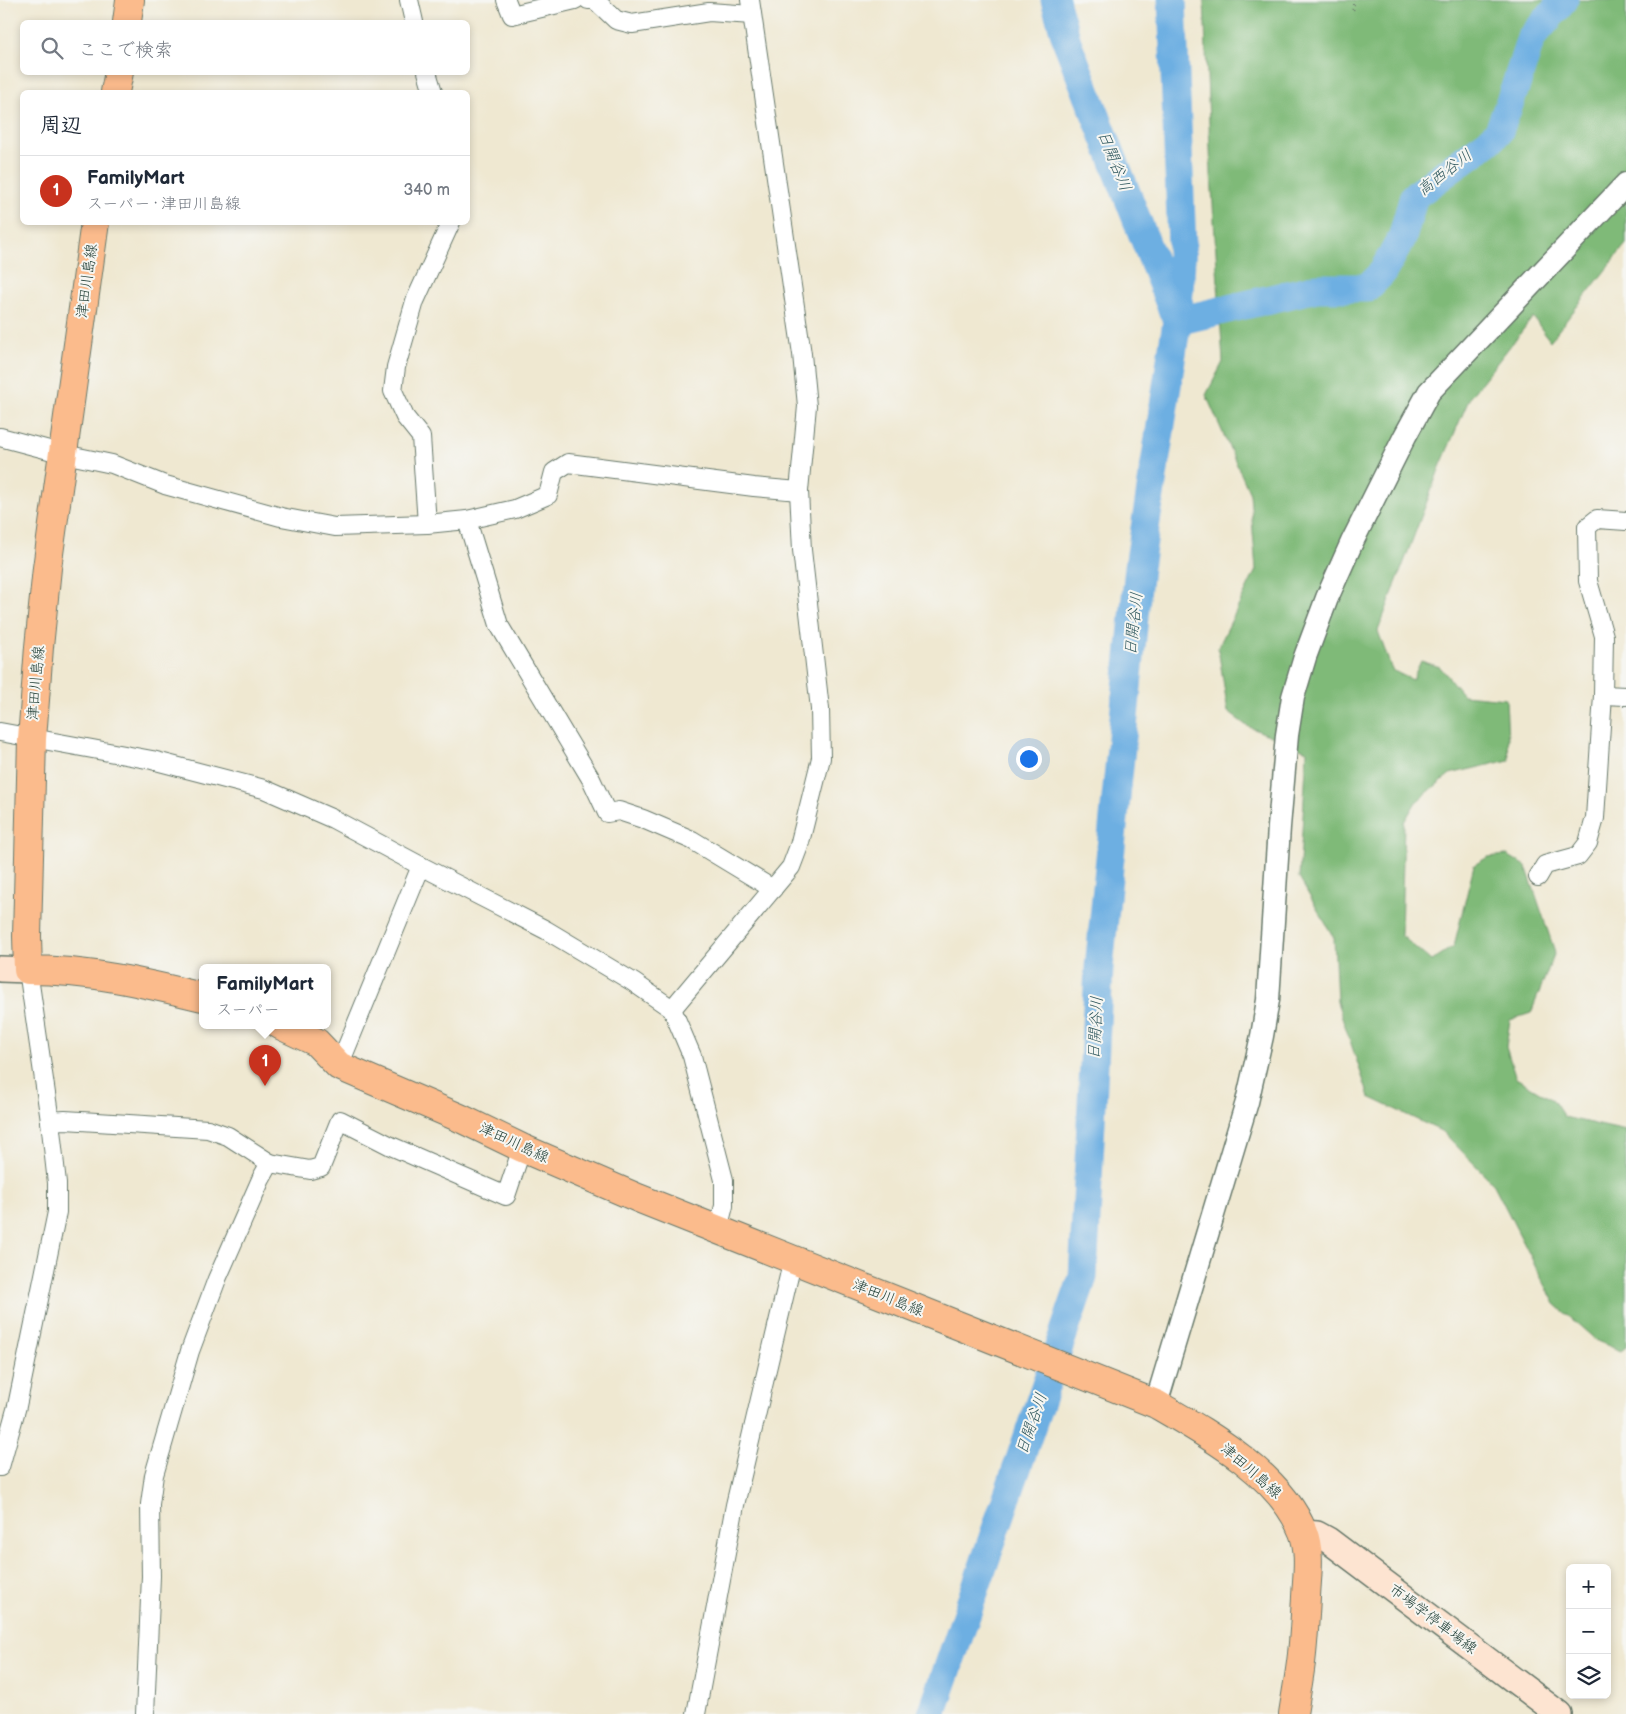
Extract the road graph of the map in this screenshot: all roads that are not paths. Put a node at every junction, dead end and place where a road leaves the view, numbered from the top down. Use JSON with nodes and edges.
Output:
{"nodes":[{"id":1,"x":130,"y":0,"type":"edge"},
{"id":2,"x":409,"y":0,"type":"edge"},
{"id":3,"x":506,"y":0,"type":"edge"},
{"id":4,"x":575,"y":0,"type":"edge"},
{"id":5,"x":588,"y":0,"type":"edge"},
{"id":6,"x":751,"y":7,"type":"edge"},
{"id":7,"x":127,"y":20,"type":"edge"},
{"id":8,"x":414,"y":20,"type":"edge"},
{"id":9,"x":118,"y":75,"type":"edge"},
{"id":10,"x":428,"y":75,"type":"edge"},
{"id":11,"x":115,"y":90,"type":"edge"},
{"id":12,"x":433,"y":90,"type":"edge"},
{"id":13,"x":1626,"y":184,"type":"edge"},
{"id":14,"x":95,"y":225,"type":"edge"},
{"id":15,"x":450,"y":225,"type":"edge"},
{"id":16,"x":0,"y":437,"type":"edge"},
{"id":17,"x":64,"y":454,"type":"junction"},
{"id":18,"x":798,"y":491,"type":"junction"},
{"id":19,"x":467,"y":520,"type":"junction"},
{"id":20,"x":1626,"y":521,"type":"edge"},
{"id":21,"x":427,"y":524,"type":"junction"},
{"id":22,"x":1603,"y":695,"type":"junction"},
{"id":23,"x":1626,"y":696,"type":"edge"},
{"id":24,"x":0,"y":732,"type":"edge"},
{"id":25,"x":32,"y":739,"type":"junction"},
{"id":26,"x":421,"y":866,"type":"junction"},
{"id":27,"x":1538,"y":877,"type":"dead end"},
{"id":28,"x":773,"y":889,"type":"junction"},
{"id":29,"x":0,"y":969,"type":"edge"},
{"id":30,"x":28,"y":970,"type":"junction"},
{"id":31,"x":199,"y":996,"type":"edge"},
{"id":32,"x":672,"y":1009,"type":"junction"},
{"id":33,"x":288,"y":1029,"type":"edge"},
{"id":34,"x":339,"y":1066,"type":"junction"},
{"id":35,"x":50,"y":1121,"type":"junction"},
{"id":36,"x":522,"y":1148,"type":"junction"},
{"id":37,"x":270,"y":1163,"type":"junction"},
{"id":38,"x":718,"y":1229,"type":"junction"},
{"id":39,"x":793,"y":1259,"type":"junction"},
{"id":40,"x":1156,"y":1404,"type":"junction"},
{"id":41,"x":0,"y":1467,"type":"edge"},
{"id":42,"x":1303,"y":1533,"type":"junction"},
{"id":43,"x":145,"y":1714,"type":"edge"},
{"id":44,"x":696,"y":1714,"type":"edge"},
{"id":45,"x":1293,"y":1714,"type":"edge"},
{"id":46,"x":1559,"y":1714,"type":"edge"}],
"edges":[{"from":1,"to":7,"type":"main road"},
{"from":2,"to":8,"type":"street"},
{"from":3,"to":4,"type":"street"},
{"from":5,"to":6,"type":"street"},
{"from":6,"to":18,"type":"street"},
{"from":9,"to":11,"type":"main road"},
{"from":10,"to":12,"type":"street"},
{"from":13,"to":40,"type":"street"},
{"from":14,"to":17,"type":"main road","name":"津田川島線"},
{"from":15,"to":21,"type":"street"},
{"from":16,"to":17,"type":"street"},
{"from":17,"to":21,"type":"street"},
{"from":17,"to":25,"type":"main road","name":"津田川島線"},
{"from":18,"to":19,"type":"street"},
{"from":18,"to":28,"type":"street"},
{"from":19,"to":21,"type":"street"},
{"from":19,"to":28,"type":"street"},
{"from":20,"to":22,"type":"street"},
{"from":22,"to":23,"type":"street"},
{"from":22,"to":27,"type":"street"},
{"from":24,"to":25,"type":"street"},
{"from":25,"to":26,"type":"street"},
{"from":25,"to":30,"type":"main road","name":"津田川島線"},
{"from":26,"to":32,"type":"street"},
{"from":26,"to":34,"type":"street"},
{"from":28,"to":32,"type":"street"},
{"from":29,"to":30,"type":"main road"},
{"from":30,"to":31,"type":"main road"},
{"from":30,"to":35,"type":"street"},
{"from":32,"to":38,"type":"street"},
{"from":33,"to":34,"type":"main road","name":"津田川島線"},
{"from":34,"to":36,"type":"main road","name":"津田川島線"},
{"from":35,"to":37,"type":"street"},
{"from":35,"to":41,"type":"street"},
{"from":36,"to":37,"type":"street"},
{"from":36,"to":38,"type":"main road","name":"津田川島線"},
{"from":37,"to":43,"type":"street"},
{"from":38,"to":39,"type":"main road","name":"津田川島線"},
{"from":39,"to":40,"type":"main road","name":"津田川島線"},
{"from":39,"to":44,"type":"street"},
{"from":40,"to":42,"type":"main road","name":"津田川島線"},
{"from":42,"to":45,"type":"main road","name":"津田川島線"},
{"from":42,"to":46,"type":"main road","name":"市場学停車場線"}]}
